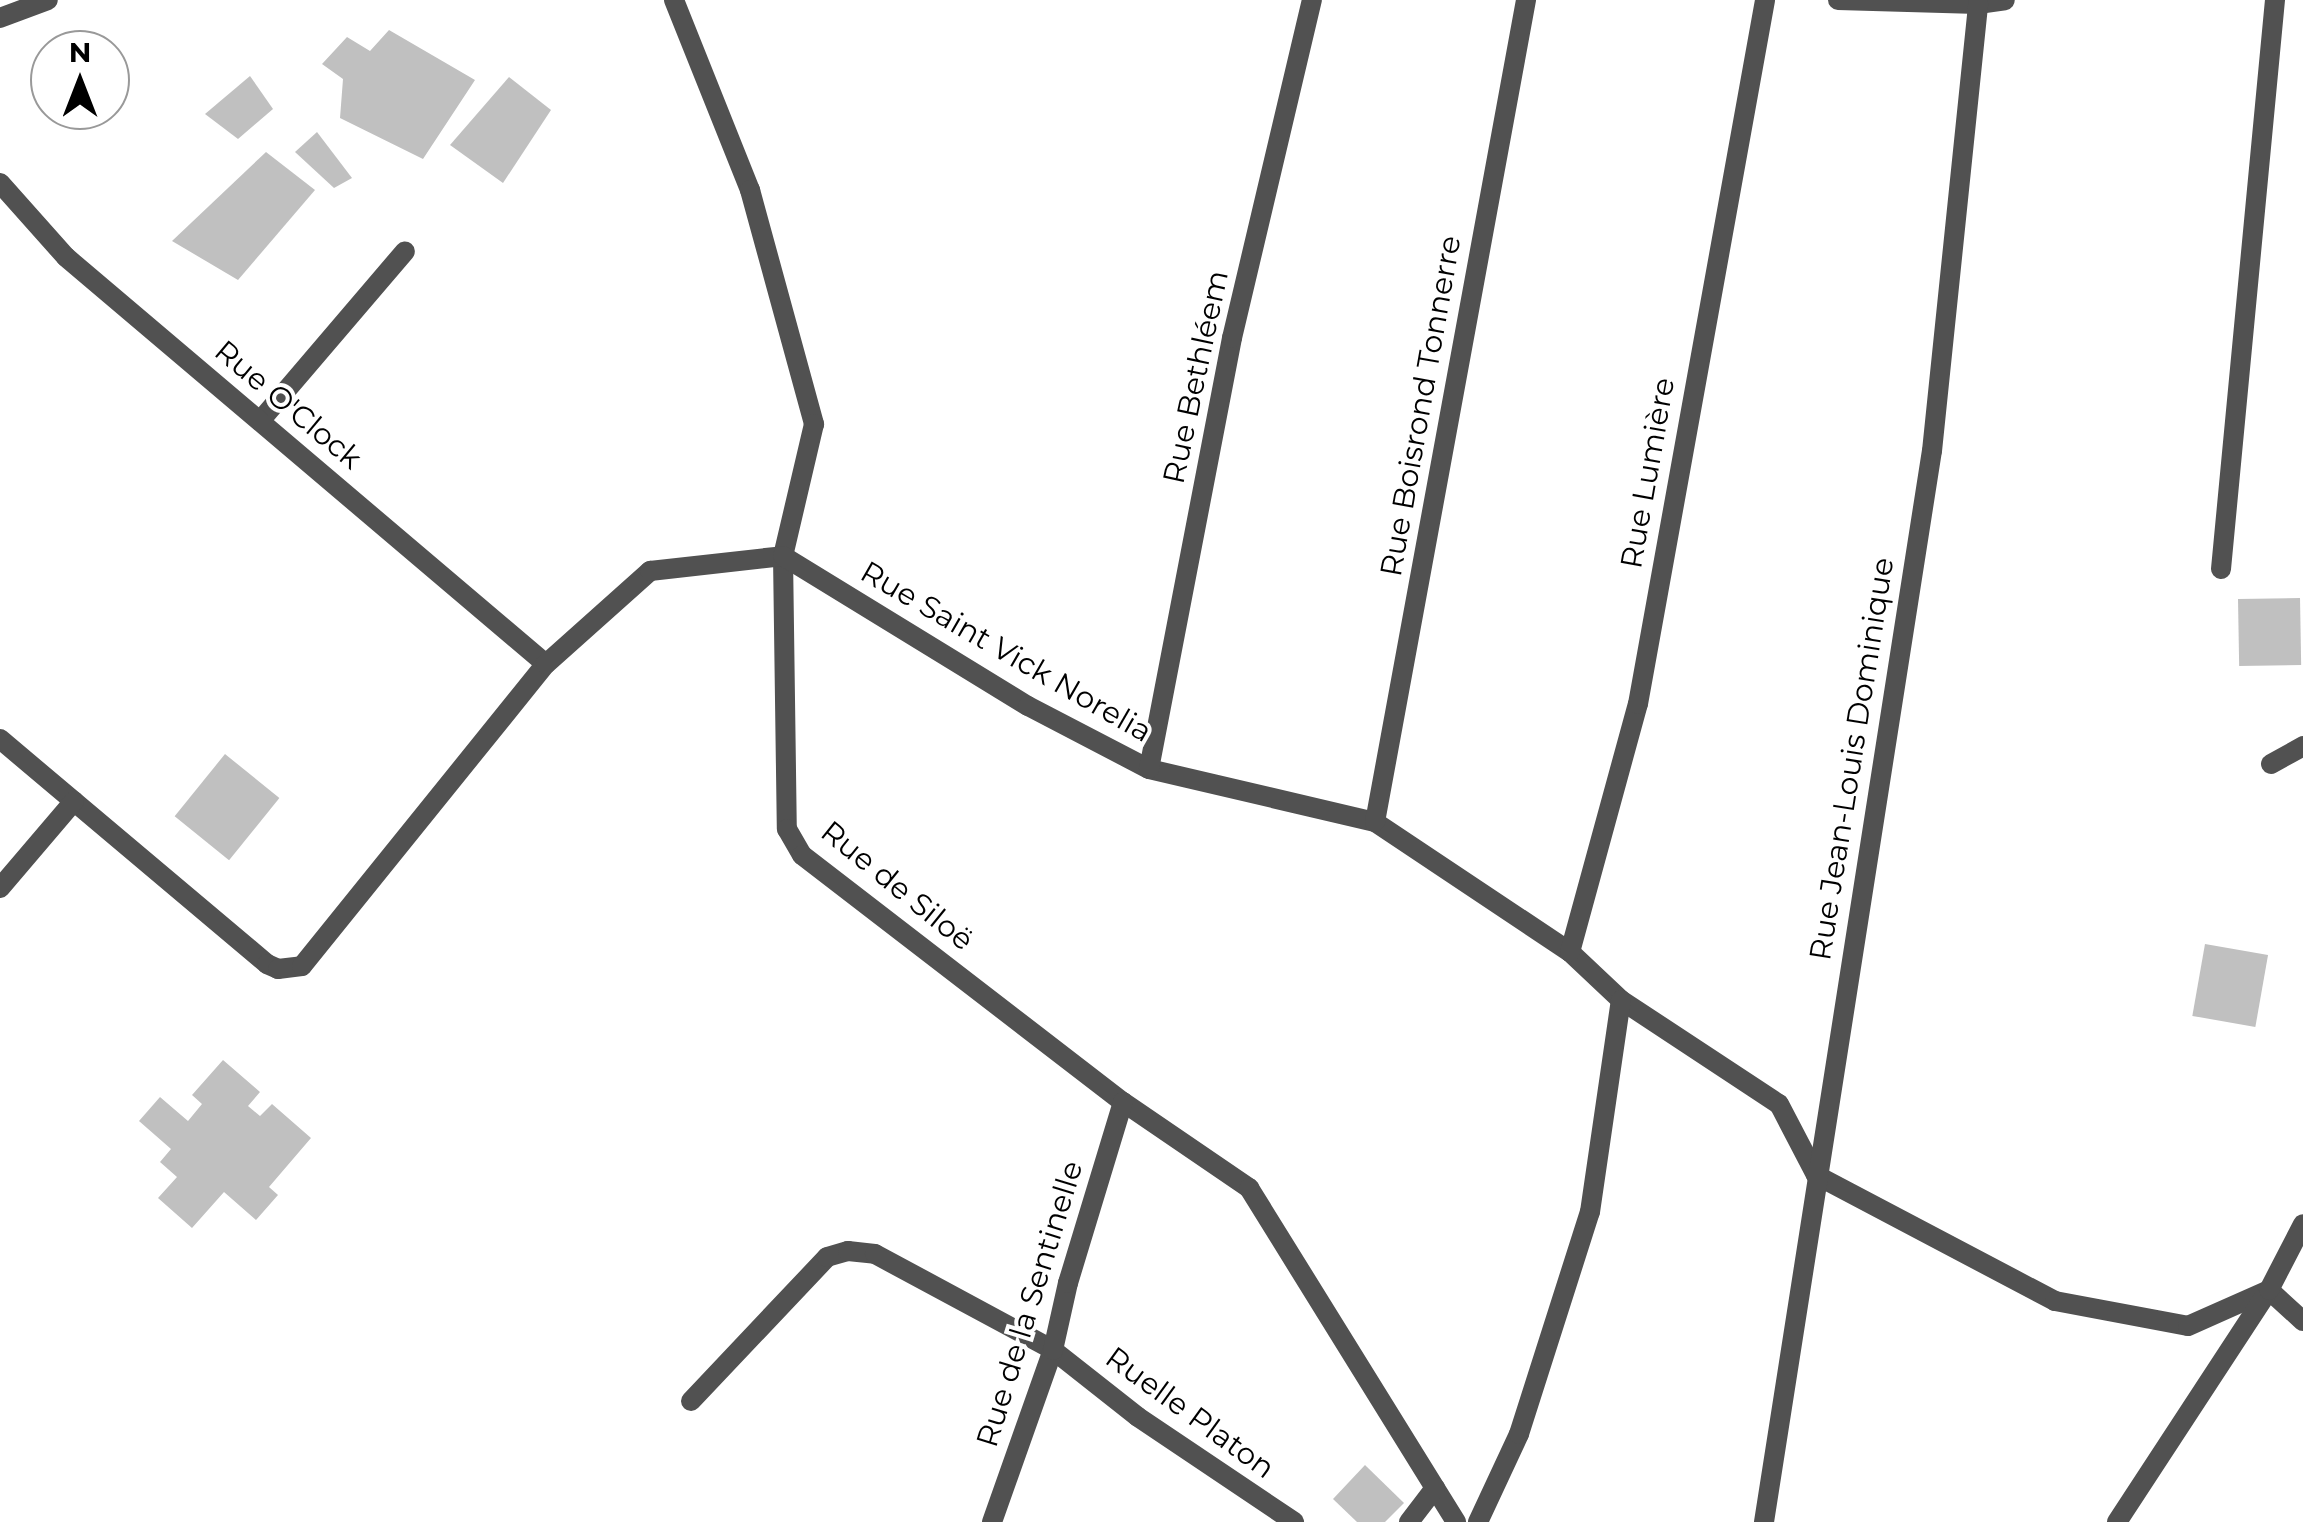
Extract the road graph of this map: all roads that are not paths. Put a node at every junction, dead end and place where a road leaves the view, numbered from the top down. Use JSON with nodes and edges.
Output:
{"nodes":[{"id":1,"x":48,"y":0,"type":"edge"},
{"id":2,"x":674,"y":0,"type":"edge"},
{"id":3,"x":1312,"y":0,"type":"edge"},
{"id":4,"x":1526,"y":0,"type":"edge"},
{"id":5,"x":1765,"y":0,"type":"edge"},
{"id":6,"x":1838,"y":0,"type":"edge"},
{"id":7,"x":2004,"y":0,"type":"edge"},
{"id":8,"x":2275,"y":0,"type":"edge"},
{"id":9,"x":1978,"y":4,"type":"junction"},
{"id":10,"x":0,"y":18,"type":"edge"},
{"id":11,"x":0,"y":183,"type":"edge"},
{"id":12,"x":405,"y":251,"type":"dead end"},
{"id":13,"x":260,"y":422,"type":"junction"},
{"id":14,"x":783,"y":556,"type":"junction"},
{"id":15,"x":2221,"y":569,"type":"dead end"},
{"id":16,"x":546,"y":664,"type":"junction"},
{"id":17,"x":0,"y":739,"type":"edge"},
{"id":18,"x":2303,"y":746,"type":"edge"},
{"id":19,"x":2270,"y":764,"type":"dead end"},
{"id":20,"x":1150,"y":769,"type":"junction"},
{"id":21,"x":74,"y":801,"type":"junction"},
{"id":22,"x":1376,"y":822,"type":"junction"},
{"id":23,"x":0,"y":888,"type":"edge"},
{"id":24,"x":1570,"y":952,"type":"junction"},
{"id":25,"x":1621,"y":1000,"type":"junction"},
{"id":26,"x":1123,"y":1102,"type":"junction"},
{"id":27,"x":1816,"y":1175,"type":"junction"},
{"id":28,"x":2303,"y":1224,"type":"edge"},
{"id":29,"x":2269,"y":1290,"type":"junction"},
{"id":30,"x":2303,"y":1320,"type":"edge"},
{"id":31,"x":1053,"y":1350,"type":"junction"},
{"id":32,"x":692,"y":1401,"type":"dead end"},
{"id":33,"x":1435,"y":1488,"type":"junction"},
{"id":34,"x":992,"y":1522,"type":"edge"},
{"id":35,"x":1294,"y":1522,"type":"edge"},
{"id":36,"x":1409,"y":1522,"type":"edge"},
{"id":37,"x":1456,"y":1522,"type":"edge"},
{"id":38,"x":1478,"y":1522,"type":"edge"},
{"id":39,"x":1764,"y":1522,"type":"edge"},
{"id":40,"x":2116,"y":1522,"type":"edge"}],
"edges":[{"from":1,"to":10,"type":"street"},
{"from":2,"to":14,"type":"street","name":"Rue de Siloë"},
{"from":3,"to":20,"type":"street","name":"Rue Bethléem"},
{"from":4,"to":22,"type":"street","name":"Rue Boisrond Tonnerre"},
{"from":5,"to":24,"type":"street","name":"Rue Lumière"},
{"from":6,"to":9,"type":"street"},
{"from":7,"to":9,"type":"street"},
{"from":8,"to":15,"type":"street"},
{"from":9,"to":27,"type":"street","name":"Rue Jean-Louis Dominique"},
{"from":11,"to":13,"type":"street","name":"Rue O'Clock"},
{"from":12,"to":13,"type":"street"},
{"from":13,"to":16,"type":"street","name":"Rue O'Clock"},
{"from":14,"to":16,"type":"street"},
{"from":14,"to":20,"type":"street","name":"Rue Saint Vick Norelia"},
{"from":14,"to":26,"type":"street","name":"Rue de Siloë"},
{"from":16,"to":21,"type":"street"},
{"from":17,"to":21,"type":"street"},
{"from":18,"to":19,"type":"street"},
{"from":20,"to":22,"type":"street","name":"Rue Saint Vick Norelia"},
{"from":21,"to":23,"type":"street"},
{"from":22,"to":24,"type":"street","name":"Rue Saint Vick Norelia"},
{"from":24,"to":25,"type":"street","name":"Rue Saint Vick Norelia"},
{"from":25,"to":27,"type":"street","name":"Rue Saint Vick Norelia"},
{"from":25,"to":38,"type":"street"},
{"from":26,"to":31,"type":"street","name":"Rue de la Sentinelle"},
{"from":26,"to":33,"type":"street","name":"Rue de Siloë"},
{"from":27,"to":29,"type":"street"},
{"from":27,"to":39,"type":"street","name":"Rue Jean-Louis Dominique"},
{"from":28,"to":29,"type":"street"},
{"from":29,"to":30,"type":"street"},
{"from":29,"to":40,"type":"street"},
{"from":31,"to":32,"type":"street","name":"Ruelle Platon"},
{"from":31,"to":34,"type":"street","name":"Rue de la Sentinelle"},
{"from":31,"to":35,"type":"street","name":"Ruelle Platon"},
{"from":33,"to":36,"type":"street"},
{"from":33,"to":37,"type":"street","name":"Rue de Siloë"}]}
